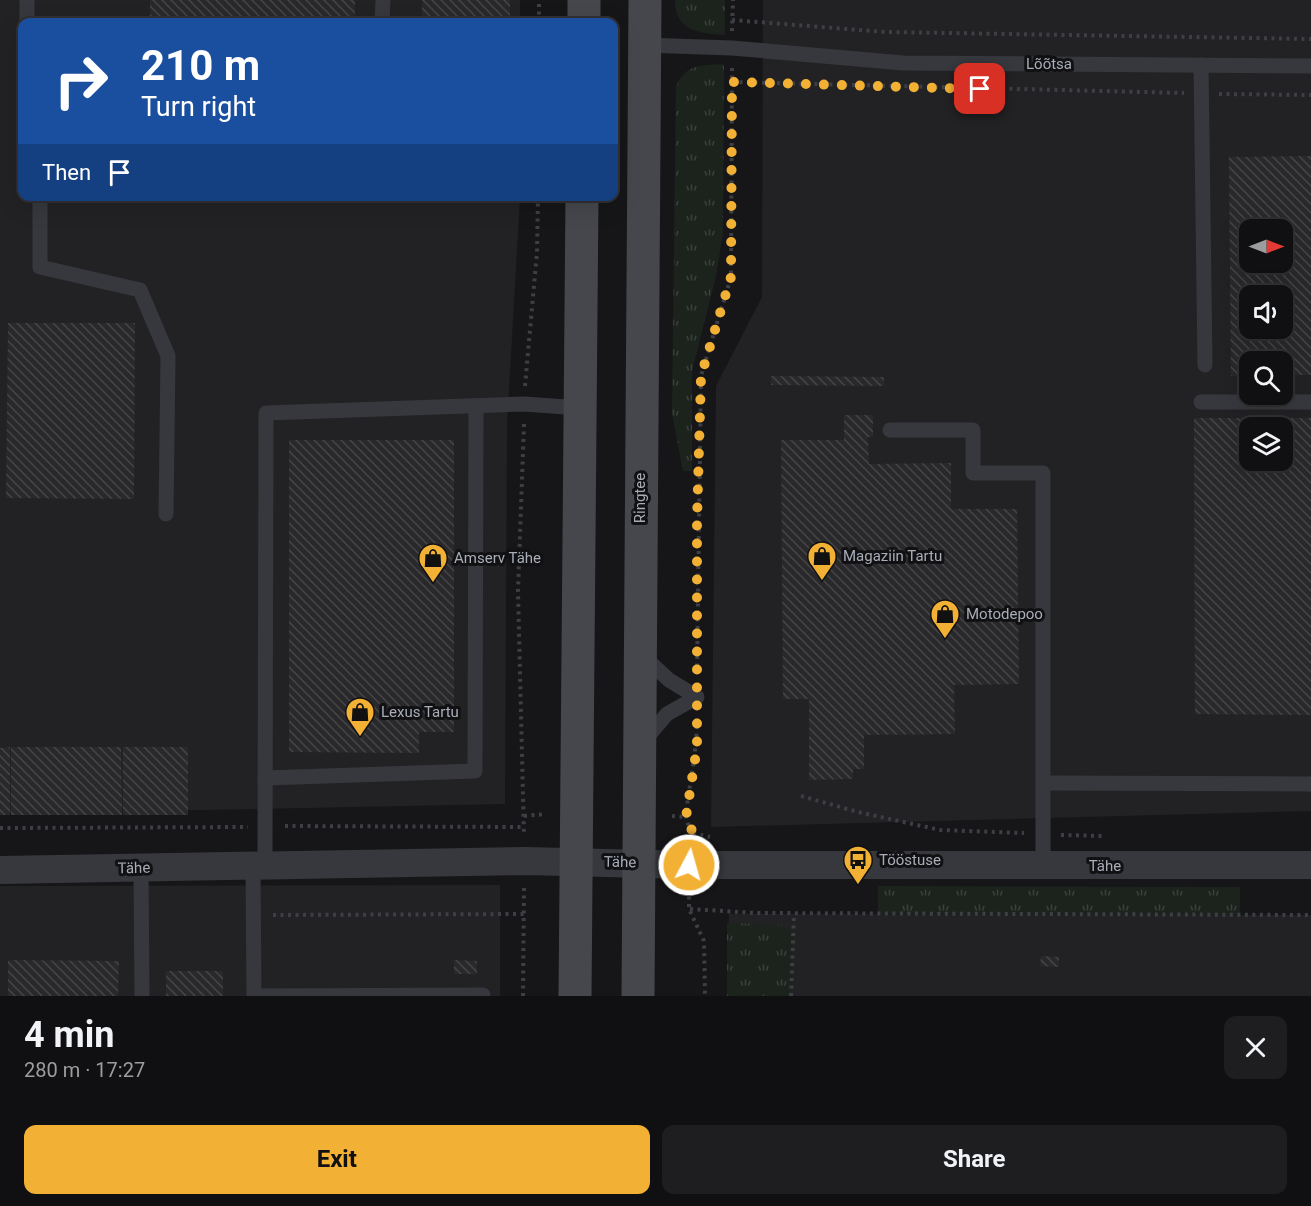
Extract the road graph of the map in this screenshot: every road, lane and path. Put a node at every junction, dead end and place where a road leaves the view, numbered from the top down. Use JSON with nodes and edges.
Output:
{"nodes":[{"id":1,"x":27,"y":0,"type":"edge"},
{"id":2,"x":382,"y":0,"type":"edge"},
{"id":3,"x":539,"y":0,"type":"edge"},
{"id":4,"x":584,"y":0,"type":"edge"},
{"id":5,"x":645,"y":0,"type":"edge"},
{"id":6,"x":733,"y":0,"type":"edge"},
{"id":7,"x":27,"y":18,"type":"edge"},
{"id":8,"x":382,"y":18,"type":"edge"},
{"id":9,"x":539,"y":18,"type":"edge"},
{"id":10,"x":584,"y":18,"type":"edge"},
{"id":11,"x":732,"y":20,"type":"junction"},
{"id":12,"x":1311,"y":39,"type":"edge"},
{"id":13,"x":644,"y":45,"type":"junction"},
{"id":14,"x":732,"y":48,"type":"junction"},
{"id":15,"x":1201,"y":65,"type":"junction"},
{"id":16,"x":1311,"y":66,"type":"edge"},
{"id":17,"x":732,"y":82,"type":"junction"},
{"id":18,"x":1201,"y":94,"type":"junction"},
{"id":19,"x":1311,"y":95,"type":"edge"},
{"id":20,"x":40,"y":201,"type":"edge"},
{"id":21,"x":538,"y":201,"type":"edge"},
{"id":22,"x":582,"y":201,"type":"edge"},
{"id":23,"x":1205,"y":365,"type":"dead end"},
{"id":24,"x":1200,"y":402,"type":"dead end"},
{"id":25,"x":1311,"y":402,"type":"edge"},
{"id":26,"x":524,"y":404,"type":"junction"},
{"id":27,"x":476,"y":406,"type":"junction"},
{"id":28,"x":580,"y":408,"type":"junction"},
{"id":29,"x":890,"y":430,"type":"dead end"},
{"id":30,"x":166,"y":514,"type":"dead end"},
{"id":31,"x":639,"y":652,"type":"junction"},
{"id":32,"x":697,"y":697,"type":"junction"},
{"id":33,"x":638,"y":748,"type":"junction"},
{"id":34,"x":265,"y":778,"type":"junction"},
{"id":35,"x":1042,"y":783,"type":"junction"},
{"id":36,"x":1311,"y":784,"type":"edge"},
{"id":37,"x":801,"y":796,"type":"dead end"},
{"id":38,"x":546,"y":814,"type":"dead end"},
{"id":39,"x":524,"y":816,"type":"junction"},
{"id":40,"x":672,"y":816,"type":"dead end"},
{"id":41,"x":686,"y":817,"type":"junction"},
{"id":42,"x":1042,"y":835,"type":"junction"},
{"id":43,"x":1107,"y":836,"type":"dead end"},
{"id":44,"x":525,"y":861,"type":"junction"},
{"id":45,"x":576,"y":862,"type":"junction"},
{"id":46,"x":638,"y":862,"type":"junction"},
{"id":47,"x":689,"y":865,"type":"junction"},
{"id":48,"x":259,"y":866,"type":"junction"},
{"id":49,"x":1042,"y":866,"type":"junction"},
{"id":50,"x":141,"y":868,"type":"junction"},
{"id":51,"x":0,"y":870,"type":"edge"},
{"id":52,"x":1309,"y":871,"type":"edge"},
{"id":53,"x":689,"y":909,"type":"junction"},
{"id":54,"x":524,"y":914,"type":"junction"},
{"id":55,"x":794,"y":914,"type":"junction"},
{"id":56,"x":254,"y":915,"type":"junction"},
{"id":57,"x":1311,"y":915,"type":"edge"},
{"id":58,"x":483,"y":995,"type":"edge"},
{"id":59,"x":142,"y":996,"type":"edge"},
{"id":60,"x":523,"y":996,"type":"edge"},
{"id":61,"x":575,"y":996,"type":"edge"},
{"id":62,"x":638,"y":996,"type":"edge"},
{"id":63,"x":705,"y":996,"type":"edge"},
{"id":64,"x":791,"y":996,"type":"edge"}],
"edges":[{"from":1,"to":7,"type":"lane"},
{"from":2,"to":8,"type":"lane"},
{"from":3,"to":9,"type":"path"},
{"from":4,"to":10,"type":"main road"},
{"from":5,"to":13,"type":"main road","name":"Ringtee"},
{"from":6,"to":11,"type":"path"},
{"from":11,"to":12,"type":"path"},
{"from":11,"to":14,"type":"path"},
{"from":13,"to":14,"type":"lane","name":"Lõõtsa"},
{"from":13,"to":31,"type":"main road","name":"Ringtee"},
{"from":14,"to":15,"type":"lane","name":"Lõõtsa"},
{"from":14,"to":17,"type":"path"},
{"from":15,"to":16,"type":"lane","name":"Lõõtsa"},
{"from":15,"to":18,"type":"lane"},
{"from":17,"to":18,"type":"path"},
{"from":17,"to":32,"type":"path"},
{"from":18,"to":19,"type":"path"},
{"from":18,"to":23,"type":"lane"},
{"from":20,"to":30,"type":"lane"},
{"from":21,"to":26,"type":"path"},
{"from":22,"to":28,"type":"main road"},
{"from":24,"to":25,"type":"lane"},
{"from":26,"to":27,"type":"lane"},
{"from":26,"to":28,"type":"lane"},
{"from":26,"to":39,"type":"path"},
{"from":27,"to":34,"type":"lane"},
{"from":27,"to":34,"type":"lane"},
{"from":28,"to":45,"type":"main road"},
{"from":29,"to":35,"type":"lane"},
{"from":31,"to":32,"type":"lane"},
{"from":31,"to":33,"type":"main road","name":"Ringtee"},
{"from":32,"to":33,"type":"lane"},
{"from":32,"to":41,"type":"path"},
{"from":33,"to":46,"type":"main road","name":"Ringtee"},
{"from":34,"to":48,"type":"lane"},
{"from":35,"to":36,"type":"lane"},
{"from":35,"to":42,"type":"lane"},
{"from":37,"to":42,"type":"path"},
{"from":38,"to":39,"type":"path"},
{"from":39,"to":44,"type":"path"},
{"from":40,"to":41,"type":"path"},
{"from":41,"to":47,"type":"path"},
{"from":42,"to":43,"type":"path"},
{"from":42,"to":49,"type":"lane"},
{"from":44,"to":45,"type":"street","name":"Tähe"},
{"from":44,"to":48,"type":"street","name":"Tähe"},
{"from":44,"to":54,"type":"path"},
{"from":45,"to":46,"type":"street","name":"Tähe"},
{"from":45,"to":61,"type":"main road"},
{"from":46,"to":47,"type":"street","name":"Tähe"},
{"from":46,"to":62,"type":"main road","name":"Ringtee"},
{"from":47,"to":49,"type":"street","name":"Tähe"},
{"from":47,"to":53,"type":"path"},
{"from":48,"to":50,"type":"street","name":"Tähe"},
{"from":48,"to":56,"type":"lane"},
{"from":49,"to":52,"type":"street","name":"Tähe"},
{"from":50,"to":51,"type":"street","name":"Tähe"},
{"from":50,"to":59,"type":"lane"},
{"from":53,"to":55,"type":"path"},
{"from":53,"to":63,"type":"path"},
{"from":54,"to":56,"type":"path"},
{"from":54,"to":60,"type":"path"},
{"from":55,"to":57,"type":"path"},
{"from":55,"to":64,"type":"path"},
{"from":56,"to":58,"type":"lane"}]}
